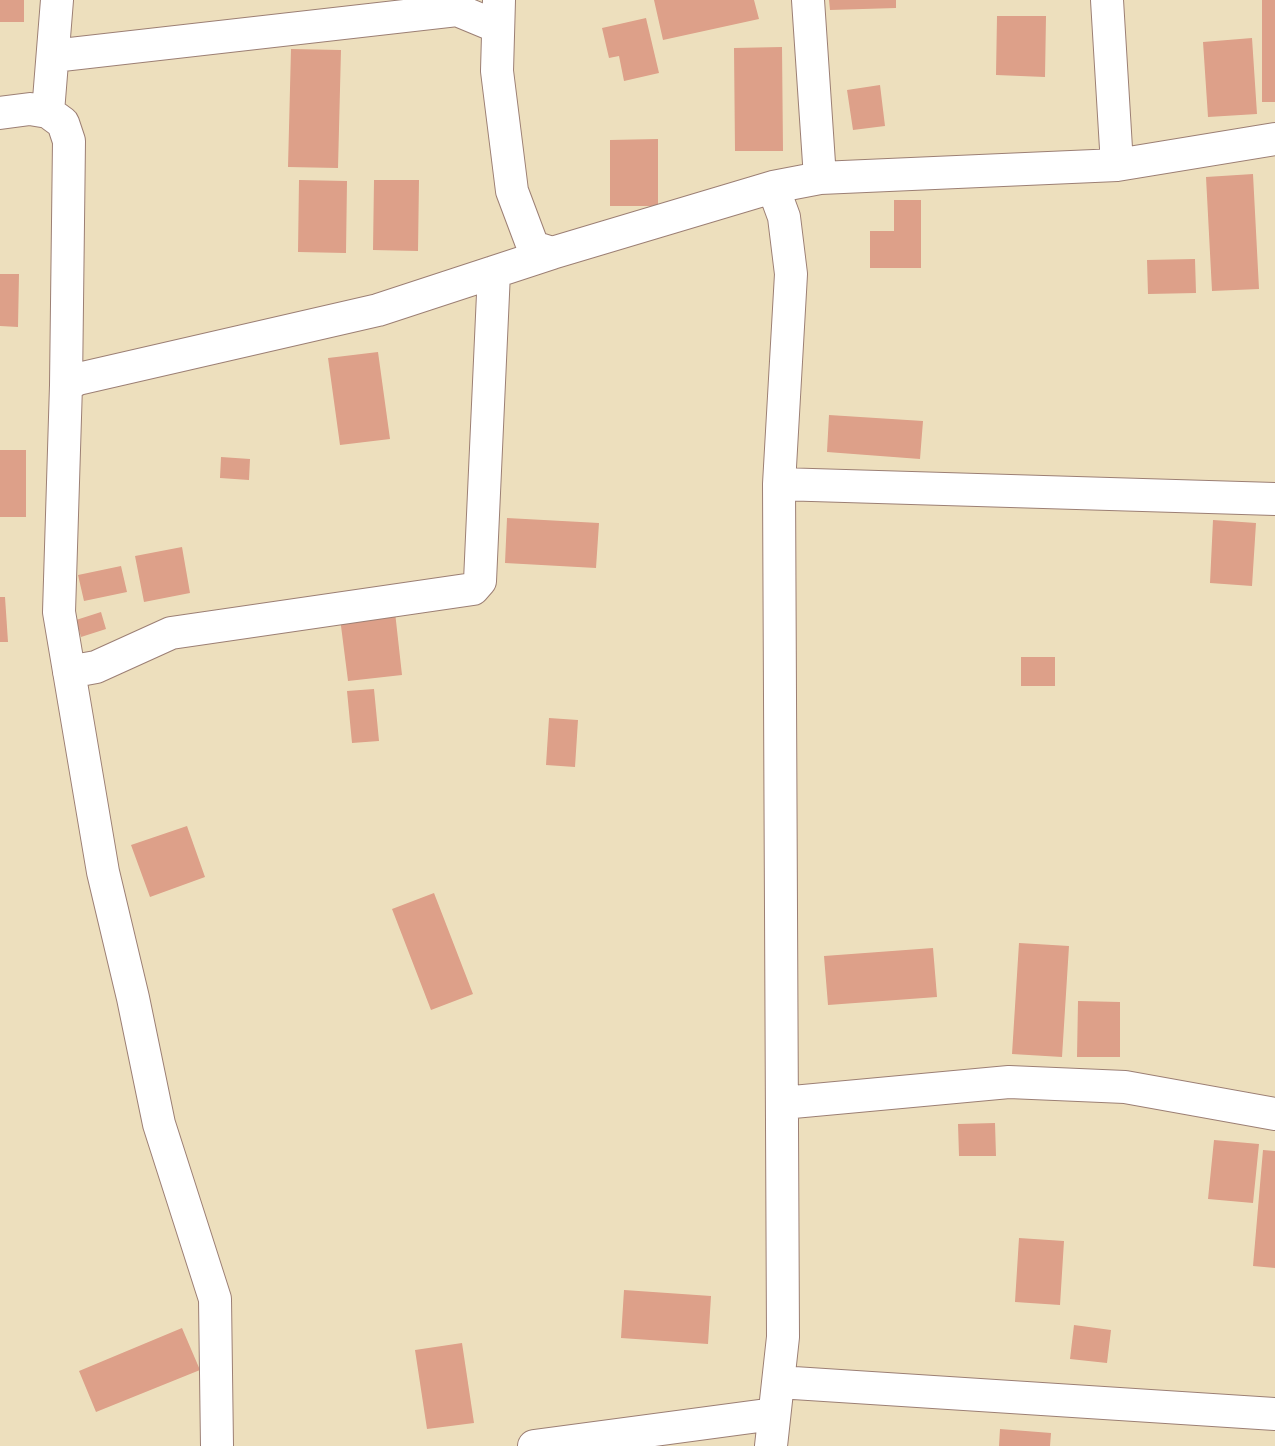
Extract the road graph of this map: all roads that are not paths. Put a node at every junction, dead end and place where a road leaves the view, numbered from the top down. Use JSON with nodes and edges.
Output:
{"nodes":[{"id":1,"x":57,"y":0,"type":"edge"},
{"id":2,"x":808,"y":0,"type":"edge"},
{"id":3,"x":1107,"y":0,"type":"edge"},
{"id":4,"x":499,"y":14,"type":"edge"},
{"id":5,"x":53,"y":56,"type":"junction"},
{"id":6,"x":48,"y":112,"type":"junction"},
{"id":7,"x":0,"y":113,"type":"edge"},
{"id":8,"x":1275,"y":139,"type":"edge"},
{"id":9,"x":1117,"y":166,"type":"junction"},
{"id":10,"x":820,"y":178,"type":"junction"},
{"id":11,"x":773,"y":187,"type":"junction"},
{"id":12,"x":552,"y":253,"type":"junction"},
{"id":13,"x":494,"y":272,"type":"junction"},
{"id":14,"x":66,"y":385,"type":"junction"},
{"id":15,"x":779,"y":484,"type":"junction"},
{"id":16,"x":1275,"y":499,"type":"edge"},
{"id":17,"x":69,"y":673,"type":"junction"},
{"id":18,"x":782,"y":1103,"type":"junction"},
{"id":19,"x":1275,"y":1114,"type":"edge"},
{"id":20,"x":778,"y":1382,"type":"junction"},
{"id":21,"x":775,"y":1414,"type":"junction"},
{"id":22,"x":1275,"y":1414,"type":"edge"},
{"id":23,"x":217,"y":1446,"type":"edge"},
{"id":24,"x":534,"y":1446,"type":"edge"},
{"id":25,"x":771,"y":1446,"type":"edge"}],
"edges":[{"from":1,"to":5,"type":"street"},
{"from":2,"to":10,"type":"street"},
{"from":3,"to":9,"type":"street"},
{"from":4,"to":5,"type":"street"},
{"from":4,"to":12,"type":"street"},
{"from":5,"to":6,"type":"street"},
{"from":6,"to":7,"type":"street"},
{"from":6,"to":14,"type":"street"},
{"from":8,"to":9,"type":"street"},
{"from":9,"to":10,"type":"street"},
{"from":10,"to":11,"type":"street"},
{"from":11,"to":12,"type":"street"},
{"from":11,"to":15,"type":"street"},
{"from":12,"to":13,"type":"street"},
{"from":13,"to":14,"type":"street"},
{"from":13,"to":17,"type":"street"},
{"from":14,"to":17,"type":"street"},
{"from":15,"to":16,"type":"street"},
{"from":15,"to":18,"type":"street"},
{"from":17,"to":23,"type":"street"},
{"from":18,"to":19,"type":"street"},
{"from":18,"to":20,"type":"street"},
{"from":20,"to":21,"type":"street"},
{"from":20,"to":22,"type":"street"},
{"from":21,"to":24,"type":"street"},
{"from":21,"to":25,"type":"street"}]}
